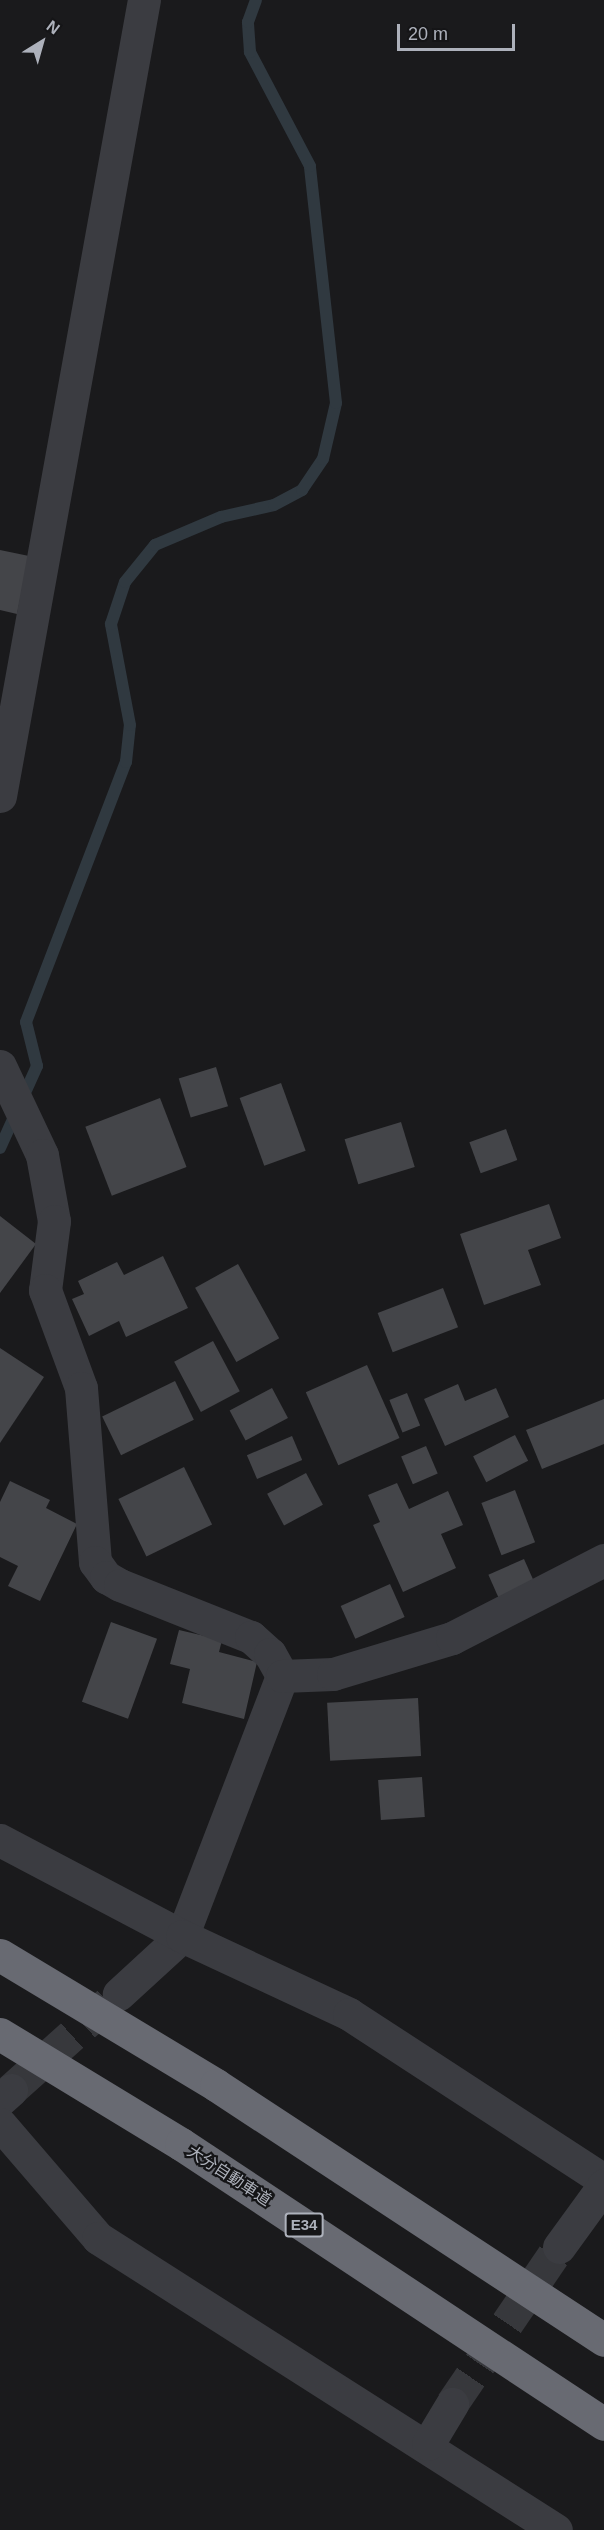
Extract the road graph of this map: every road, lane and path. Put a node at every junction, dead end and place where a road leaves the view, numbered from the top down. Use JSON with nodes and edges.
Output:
{"nodes":[{"id":1,"x":144,"y":0,"type":"edge"},
{"id":2,"x":0,"y":796,"type":"edge"},
{"id":3,"x":3,"y":1082,"type":"edge"},
{"id":4,"x":604,"y":1560,"type":"edge"},
{"id":5,"x":282,"y":1676,"type":"junction"},
{"id":6,"x":0,"y":1840,"type":"edge"},
{"id":7,"x":182,"y":1936,"type":"junction"},
{"id":8,"x":0,"y":1955,"type":"edge"},
{"id":9,"x":119,"y":1994,"type":"tunnel mouth"},
{"id":10,"x":0,"y":2034,"type":"edge"},
{"id":11,"x":0,"y":2124,"type":"edge"},
{"id":12,"x":604,"y":2182,"type":"edge"},
{"id":13,"x":559,"y":2247,"type":"tunnel mouth"},
{"id":14,"x":604,"y":2340,"type":"edge"},
{"id":15,"x":452,"y":2404,"type":"tunnel mouth"},
{"id":16,"x":604,"y":2424,"type":"edge"},
{"id":17,"x":428,"y":2444,"type":"junction"},
{"id":18,"x":556,"y":2530,"type":"edge"}],
"edges":[{"from":1,"to":2,"type":"street"},
{"from":3,"to":5,"type":"street"},
{"from":4,"to":5,"type":"street"},
{"from":5,"to":7,"type":"street"},
{"from":6,"to":7,"type":"street"},
{"from":7,"to":9,"type":"street"},
{"from":7,"to":12,"type":"street"},
{"from":8,"to":14,"type":"highway"},
{"from":10,"to":16,"type":"highway","name":"大分自動車道","number":"E34"},
{"from":11,"to":17,"type":"street"},
{"from":12,"to":13,"type":"street"},
{"from":15,"to":17,"type":"street"},
{"from":17,"to":18,"type":"street"}]}
